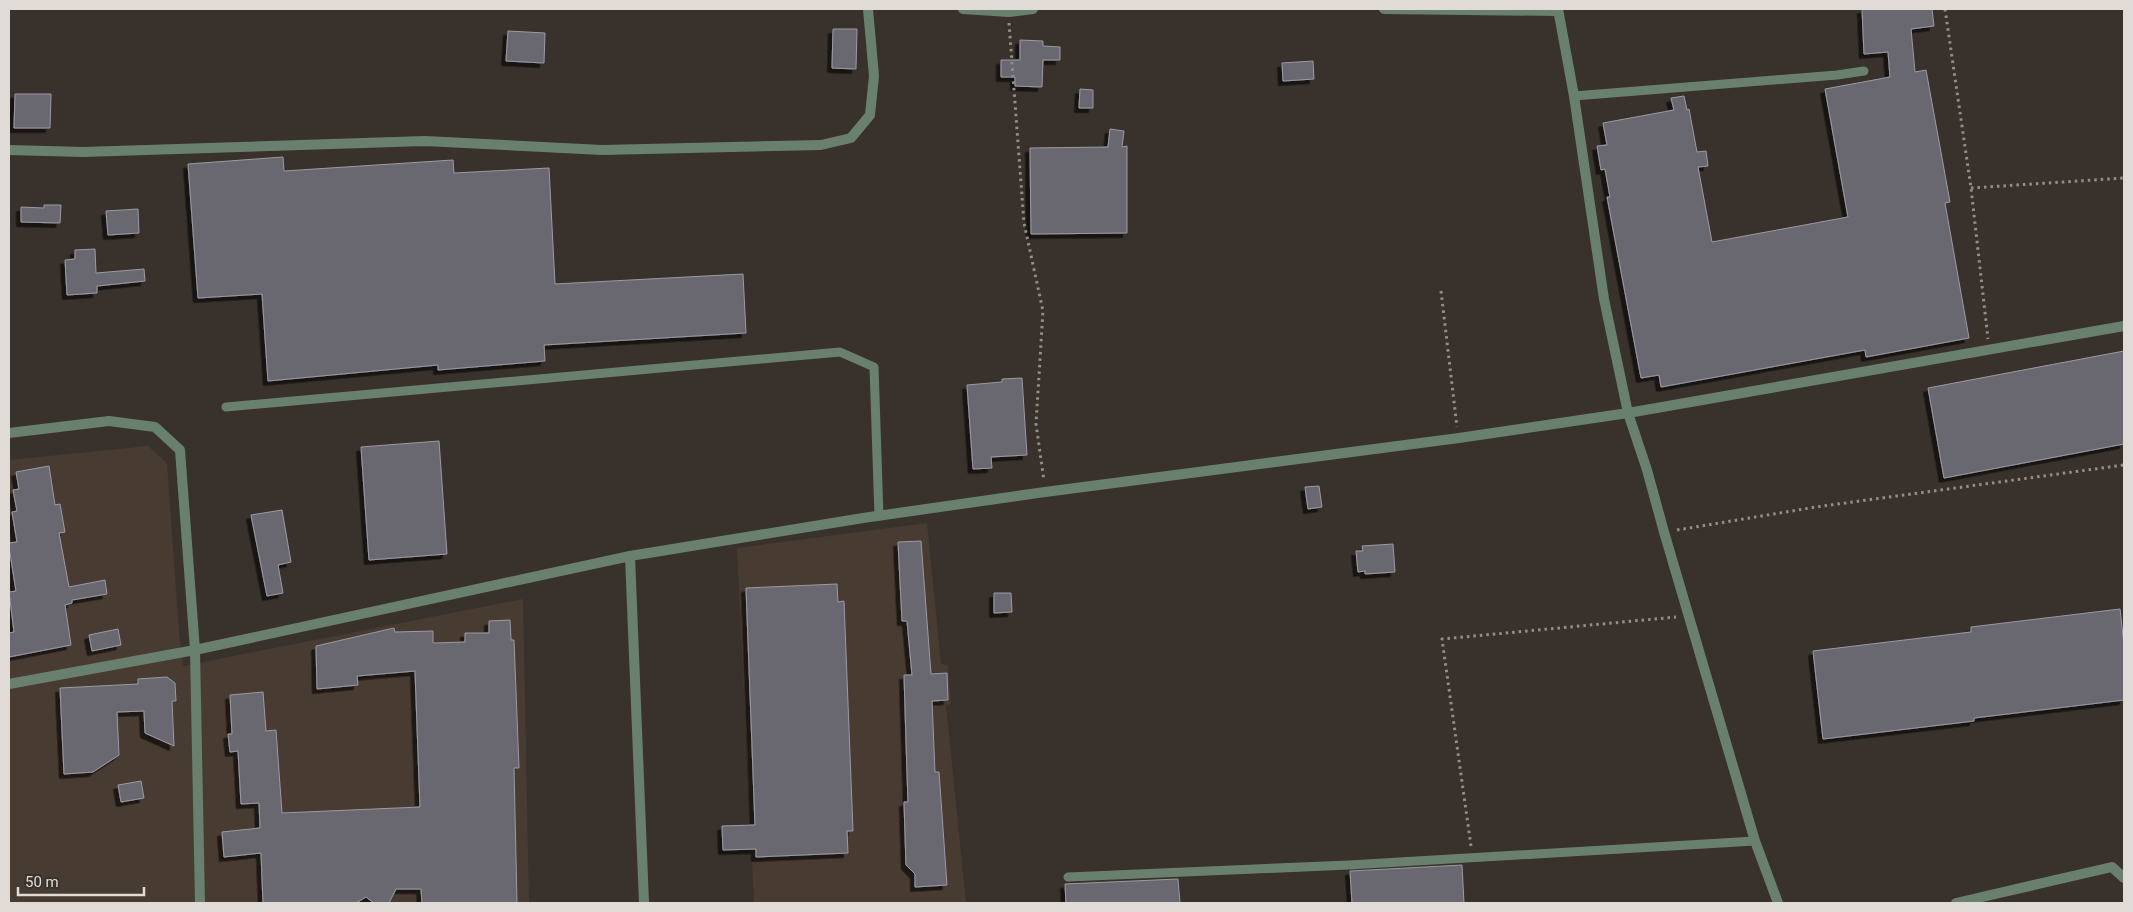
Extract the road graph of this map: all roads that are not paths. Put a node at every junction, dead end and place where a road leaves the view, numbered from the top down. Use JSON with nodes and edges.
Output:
{"nodes":[{"id":1,"x":868,"y":9,"type":"edge"},
{"id":2,"x":963,"y":9,"type":"edge"},
{"id":3,"x":1033,"y":9,"type":"edge"},
{"id":4,"x":1384,"y":9,"type":"edge"},
{"id":5,"x":985,"y":10,"type":"edge"},
{"id":6,"x":1558,"y":10,"type":"edge"},
{"id":7,"x":1864,"y":71,"type":"dead end"},
{"id":8,"x":1574,"y":96,"type":"junction"},
{"id":9,"x":9,"y":150,"type":"edge"},
{"id":10,"x":2124,"y":326,"type":"edge"},
{"id":11,"x":226,"y":407,"type":"dead end"},
{"id":12,"x":1628,"y":413,"type":"junction"},
{"id":13,"x":9,"y":433,"type":"edge"},
{"id":14,"x":879,"y":516,"type":"junction"},
{"id":15,"x":630,"y":556,"type":"junction"},
{"id":16,"x":195,"y":650,"type":"junction"},
{"id":17,"x":9,"y":684,"type":"edge"},
{"id":18,"x":1755,"y":841,"type":"junction"},
{"id":19,"x":1068,"y":877,"type":"dead end"},
{"id":20,"x":2124,"y":878,"type":"edge"},
{"id":21,"x":200,"y":903,"type":"edge"},
{"id":22,"x":644,"y":903,"type":"edge"},
{"id":23,"x":1778,"y":903,"type":"edge"},
{"id":24,"x":1956,"y":903,"type":"edge"}],
"edges":[{"from":1,"to":9,"type":"street"},
{"from":2,"to":5,"type":"street"},
{"from":3,"to":5,"type":"street"},
{"from":4,"to":6,"type":"street"},
{"from":6,"to":8,"type":"street"},
{"from":7,"to":8,"type":"lane"},
{"from":8,"to":12,"type":"street"},
{"from":10,"to":12,"type":"street"},
{"from":11,"to":14,"type":"lane"},
{"from":12,"to":14,"type":"street"},
{"from":12,"to":18,"type":"street"},
{"from":13,"to":16,"type":"street"},
{"from":14,"to":15,"type":"street"},
{"from":15,"to":16,"type":"street"},
{"from":15,"to":22,"type":"street"},
{"from":16,"to":17,"type":"street"},
{"from":16,"to":21,"type":"street"},
{"from":18,"to":19,"type":"lane"},
{"from":18,"to":23,"type":"street"},
{"from":20,"to":24,"type":"street"}]}
